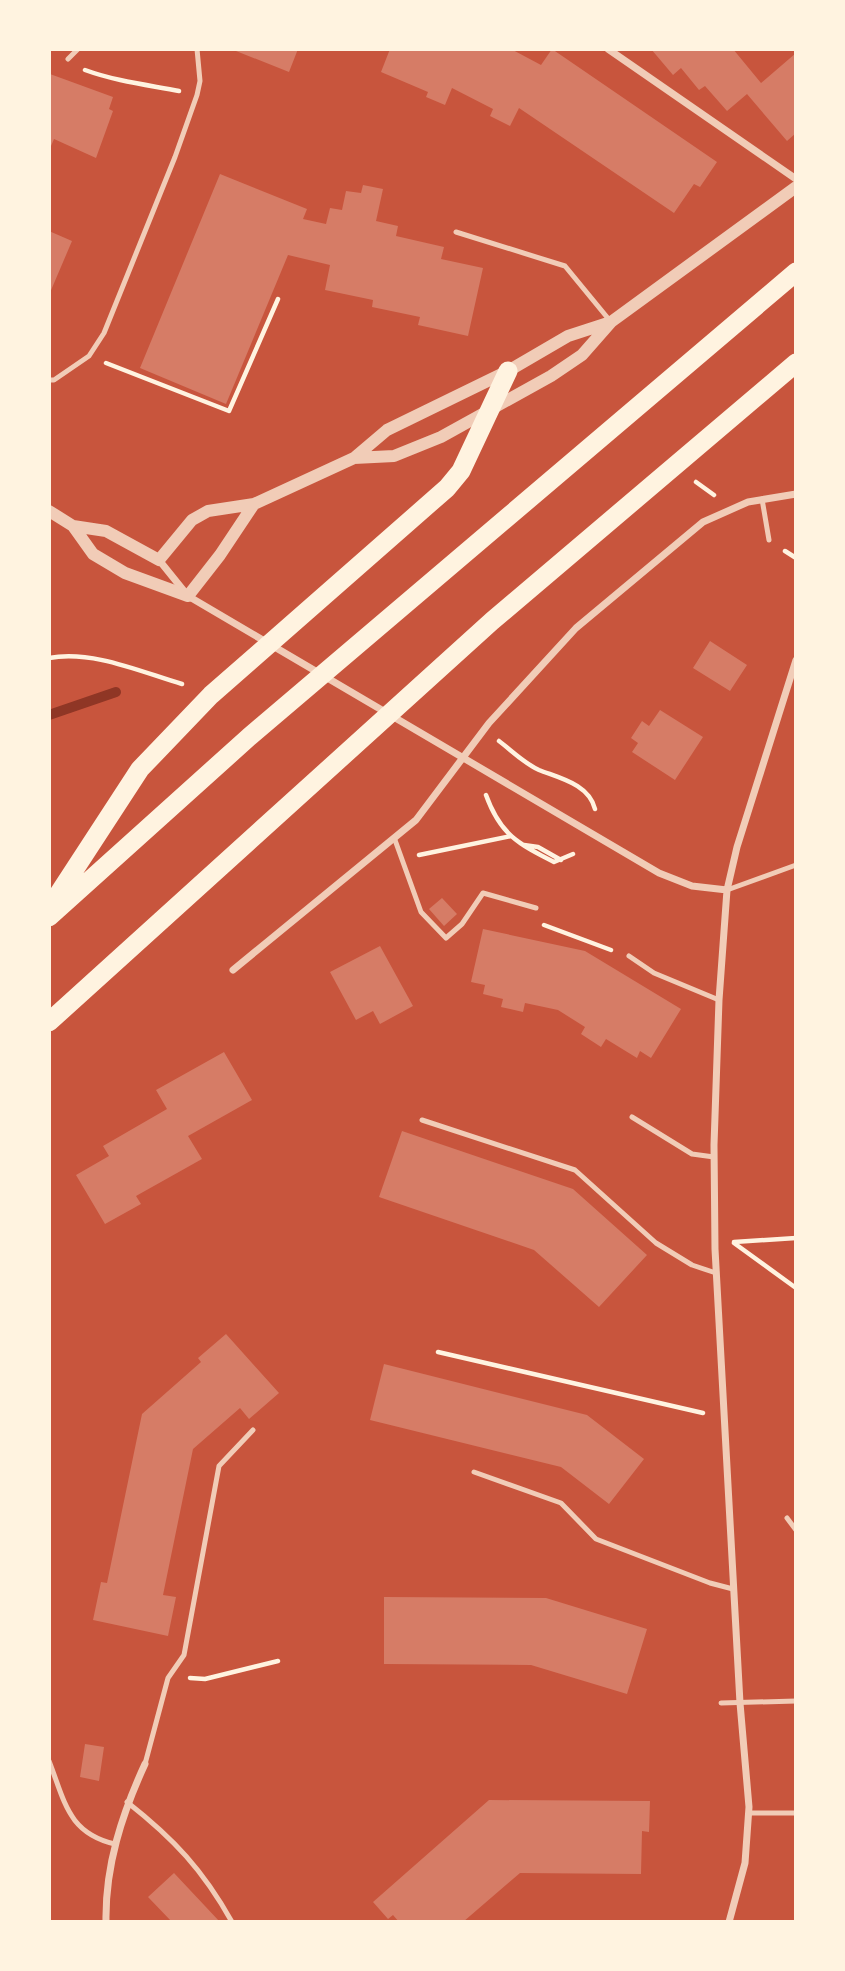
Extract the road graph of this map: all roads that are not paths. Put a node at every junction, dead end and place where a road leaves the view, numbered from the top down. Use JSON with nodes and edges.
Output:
{"nodes":[{"id":1,"x":78,"y":49,"type":"edge"},
{"id":2,"x":197,"y":49,"type":"edge"},
{"id":3,"x":608,"y":49,"type":"edge"},
{"id":4,"x":68,"y":59,"type":"dead end"},
{"id":5,"x":796,"y":179,"type":"edge"},
{"id":6,"x":796,"y":187,"type":"edge"},
{"id":7,"x":456,"y":232,"type":"dead end"},
{"id":8,"x":796,"y":272,"type":"edge"},
{"id":9,"x":611,"y":322,"type":"junction"},
{"id":10,"x":796,"y":363,"type":"edge"},
{"id":11,"x":509,"y":371,"type":"junction"},
{"id":12,"x":49,"y":380,"type":"edge"},
{"id":13,"x":492,"y":410,"type":"junction"},
{"id":14,"x":354,"y":458,"type":"junction"},
{"id":15,"x":796,"y":494,"type":"edge"},
{"id":16,"x":762,"y":499,"type":"junction"},
{"id":17,"x":254,"y":504,"type":"junction"},
{"id":18,"x":49,"y":511,"type":"edge"},
{"id":19,"x":73,"y":526,"type":"junction"},
{"id":20,"x":769,"y":540,"type":"dead end"},
{"id":21,"x":159,"y":560,"type":"junction"},
{"id":22,"x":188,"y":596,"type":"junction"},
{"id":23,"x":796,"y":660,"type":"edge"},
{"id":24,"x":395,"y":840,"type":"junction"},
{"id":25,"x":796,"y":865,"type":"edge"},
{"id":26,"x":727,"y":890,"type":"junction"},
{"id":27,"x":537,"y":908,"type":"road end"},
{"id":28,"x":49,"y":909,"type":"edge"},
{"id":29,"x":49,"y":917,"type":"edge"},
{"id":30,"x":629,"y":956,"type":"road end"},
{"id":31,"x":233,"y":970,"type":"dead end"},
{"id":32,"x":719,"y":1000,"type":"junction"},
{"id":33,"x":49,"y":1022,"type":"edge"},
{"id":34,"x":632,"y":1117,"type":"dead end"},
{"id":35,"x":422,"y":1120,"type":"dead end"},
{"id":36,"x":714,"y":1157,"type":"junction"},
{"id":37,"x":716,"y":1273,"type":"junction"},
{"id":38,"x":253,"y":1430,"type":"dead end"},
{"id":39,"x":474,"y":1472,"type":"dead end"},
{"id":40,"x":786,"y":1518,"type":"dead end"},
{"id":41,"x":796,"y":1530,"type":"edge"},
{"id":42,"x":733,"y":1589,"type":"junction"},
{"id":43,"x":796,"y":1701,"type":"edge"},
{"id":44,"x":721,"y":1703,"type":"dead end"},
{"id":45,"x":740,"y":1703,"type":"junction"},
{"id":46,"x":49,"y":1760,"type":"edge"},
{"id":47,"x":145,"y":1764,"type":"joint"},
{"id":48,"x":127,"y":1802,"type":"junction"},
{"id":49,"x":749,"y":1813,"type":"junction"},
{"id":50,"x":796,"y":1813,"type":"edge"},
{"id":51,"x":115,"y":1844,"type":"junction"},
{"id":52,"x":106,"y":1922,"type":"edge"},
{"id":53,"x":232,"y":1922,"type":"edge"},
{"id":54,"x":729,"y":1922,"type":"edge"}],
"edges":[{"from":1,"to":4,"type":"lane"},
{"from":2,"to":12,"type":"lane"},
{"from":3,"to":5,"type":"street"},
{"from":6,"to":9,"type":"street"},
{"from":7,"to":9,"type":"lane"},
{"from":8,"to":29,"type":"highway"},
{"from":9,"to":11,"type":"street"},
{"from":9,"to":13,"type":"street"},
{"from":10,"to":33,"type":"highway"},
{"from":11,"to":13,"type":"highway"},
{"from":11,"to":14,"type":"street"},
{"from":13,"to":14,"type":"street"},
{"from":13,"to":28,"type":"highway"},
{"from":14,"to":17,"type":"street"},
{"from":15,"to":16,"type":"street"},
{"from":16,"to":20,"type":"lane"},
{"from":16,"to":24,"type":"street"},
{"from":17,"to":21,"type":"street"},
{"from":17,"to":22,"type":"street"},
{"from":18,"to":19,"type":"street"},
{"from":19,"to":21,"type":"street"},
{"from":19,"to":22,"type":"street"},
{"from":21,"to":22,"type":"street"},
{"from":22,"to":26,"type":"street"},
{"from":23,"to":26,"type":"street"},
{"from":24,"to":27,"type":"lane"},
{"from":24,"to":31,"type":"street"},
{"from":25,"to":26,"type":"lane"},
{"from":26,"to":32,"type":"street"},
{"from":30,"to":32,"type":"lane"},
{"from":32,"to":36,"type":"street"},
{"from":34,"to":36,"type":"lane"},
{"from":35,"to":37,"type":"lane"},
{"from":36,"to":37,"type":"street"},
{"from":37,"to":42,"type":"street"},
{"from":38,"to":47,"type":"lane"},
{"from":39,"to":42,"type":"lane"},
{"from":40,"to":41,"type":"lane"},
{"from":42,"to":45,"type":"street"},
{"from":43,"to":45,"type":"lane"},
{"from":44,"to":45,"type":"lane"},
{"from":45,"to":49,"type":"street"},
{"from":46,"to":51,"type":"lane"},
{"from":47,"to":48,"type":"street"},
{"from":48,"to":51,"type":"street"},
{"from":48,"to":53,"type":"lane"},
{"from":49,"to":50,"type":"lane"},
{"from":49,"to":54,"type":"street"},
{"from":51,"to":52,"type":"street"}]}
